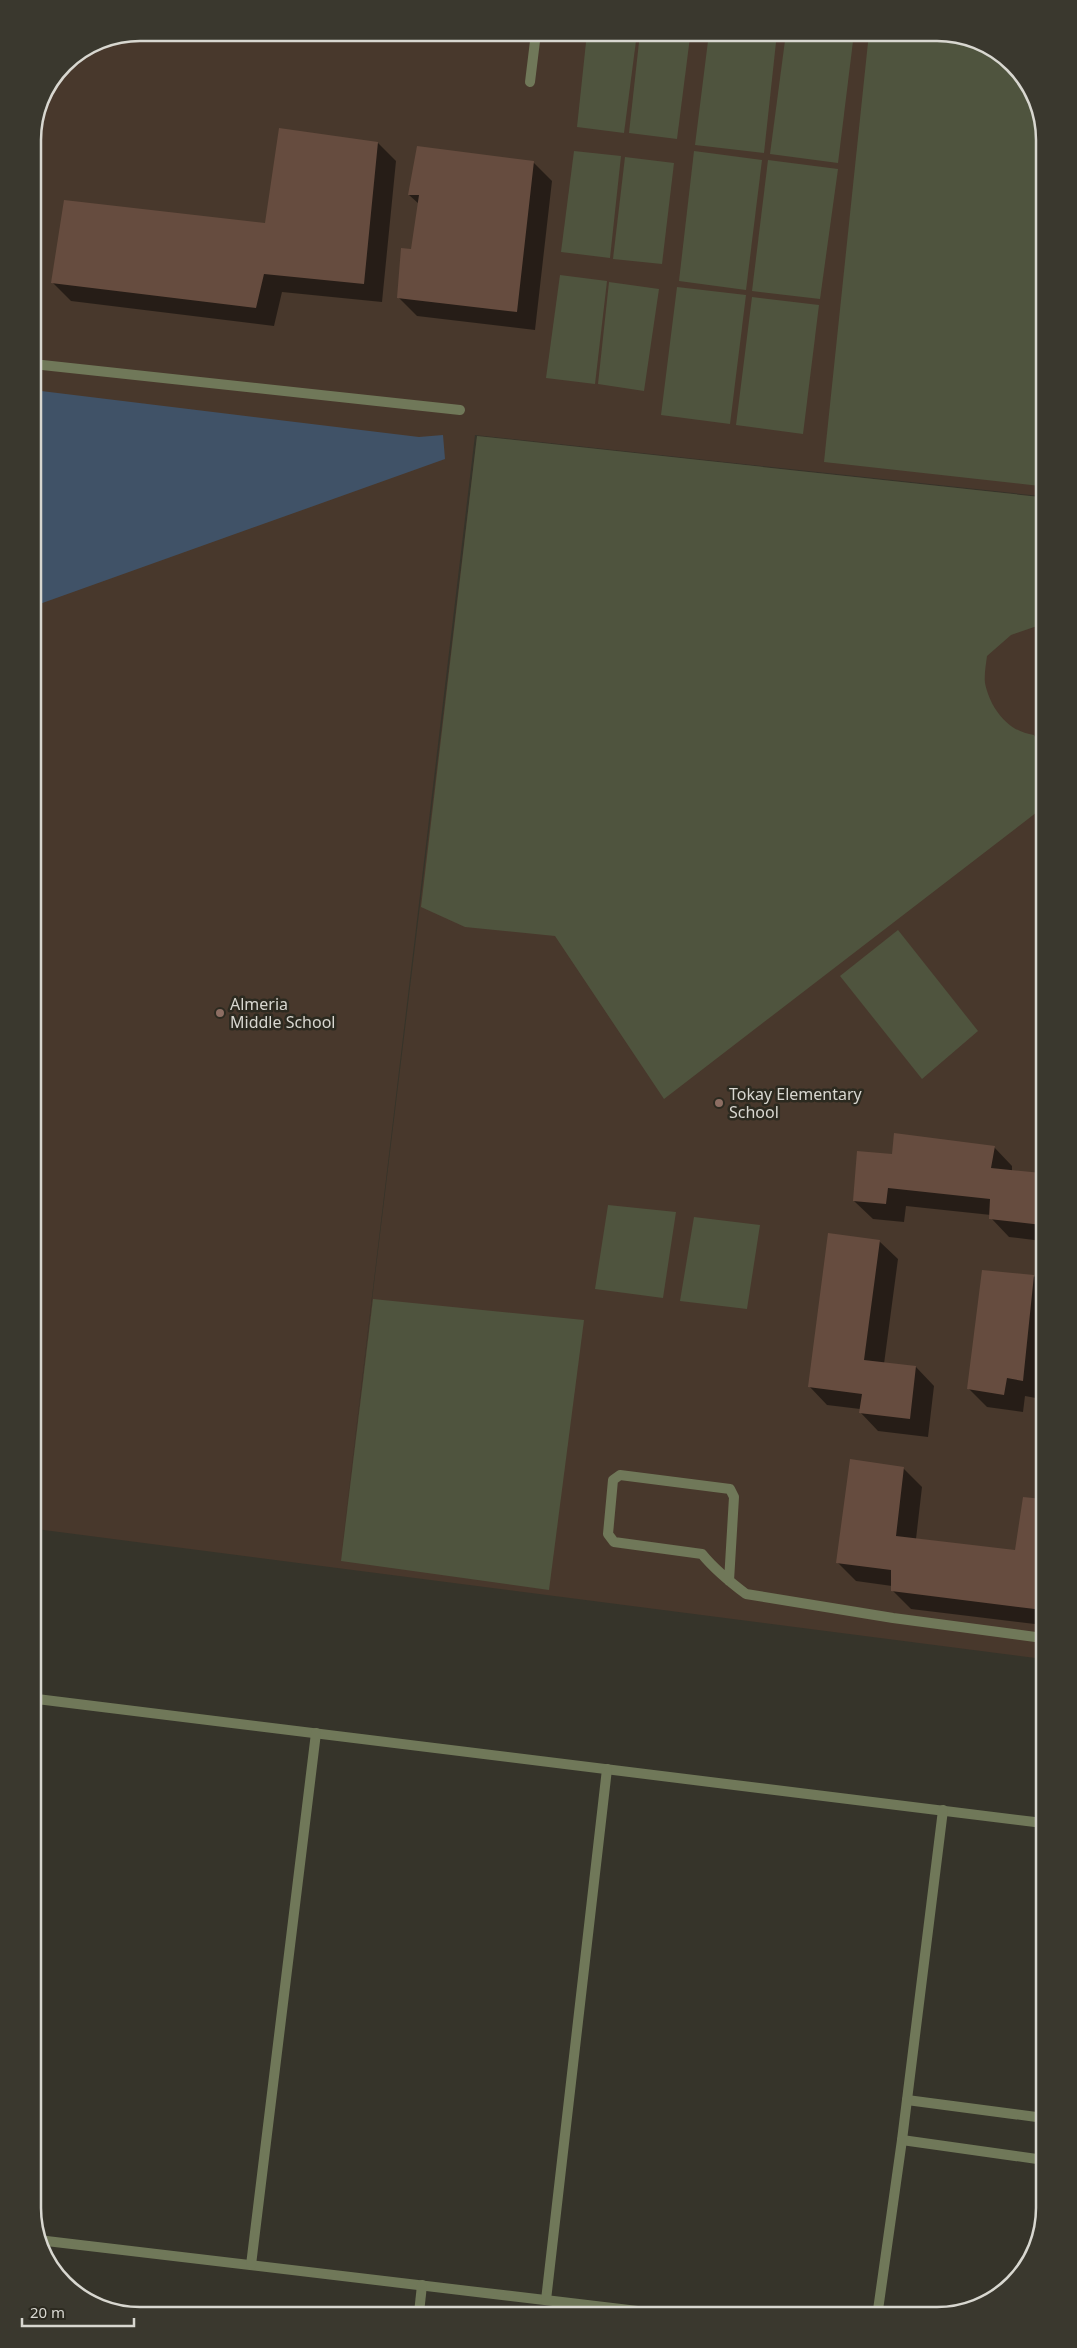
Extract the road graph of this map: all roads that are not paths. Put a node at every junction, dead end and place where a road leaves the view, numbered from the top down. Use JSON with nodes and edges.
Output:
{"nodes":[{"id":1,"x":535,"y":41,"type":"edge"},
{"id":2,"x":530,"y":82,"type":"dead end"},
{"id":3,"x":41,"y":365,"type":"edge"},
{"id":4,"x":460,"y":410,"type":"dead end"},
{"id":5,"x":729,"y":1581,"type":"junction"},
{"id":6,"x":1036,"y":1637,"type":"edge"},
{"id":7,"x":41,"y":1699,"type":"edge"},
{"id":8,"x":316,"y":1733,"type":"junction"},
{"id":9,"x":607,"y":1769,"type":"junction"},
{"id":10,"x":943,"y":1810,"type":"junction"},
{"id":11,"x":1036,"y":1822,"type":"edge"},
{"id":12,"x":907,"y":2100,"type":"junction"},
{"id":13,"x":1036,"y":2117,"type":"edge"},
{"id":14,"x":902,"y":2140,"type":"junction"},
{"id":15,"x":1036,"y":2159,"type":"edge"},
{"id":16,"x":48,"y":2241,"type":"edge"},
{"id":17,"x":251,"y":2265,"type":"junction"},
{"id":18,"x":422,"y":2285,"type":"junction"},
{"id":19,"x":546,"y":2300,"type":"junction"},
{"id":20,"x":420,"y":2307,"type":"edge"},
{"id":21,"x":604,"y":2307,"type":"edge"},
{"id":22,"x":878,"y":2307,"type":"edge"}],
"edges":[{"from":1,"to":2,"type":"lane"},
{"from":3,"to":4,"type":"lane"},
{"from":5,"to":5,"type":"lane"},
{"from":5,"to":6,"type":"lane"},
{"from":7,"to":8,"type":"lane"},
{"from":8,"to":9,"type":"lane"},
{"from":8,"to":17,"type":"lane"},
{"from":9,"to":10,"type":"lane"},
{"from":9,"to":19,"type":"lane"},
{"from":10,"to":11,"type":"lane"},
{"from":10,"to":12,"type":"lane"},
{"from":12,"to":13,"type":"lane"},
{"from":12,"to":14,"type":"lane"},
{"from":14,"to":15,"type":"lane"},
{"from":14,"to":22,"type":"lane"},
{"from":16,"to":17,"type":"lane"},
{"from":17,"to":18,"type":"lane"},
{"from":18,"to":19,"type":"lane"},
{"from":18,"to":20,"type":"lane"},
{"from":19,"to":21,"type":"lane"}]}
